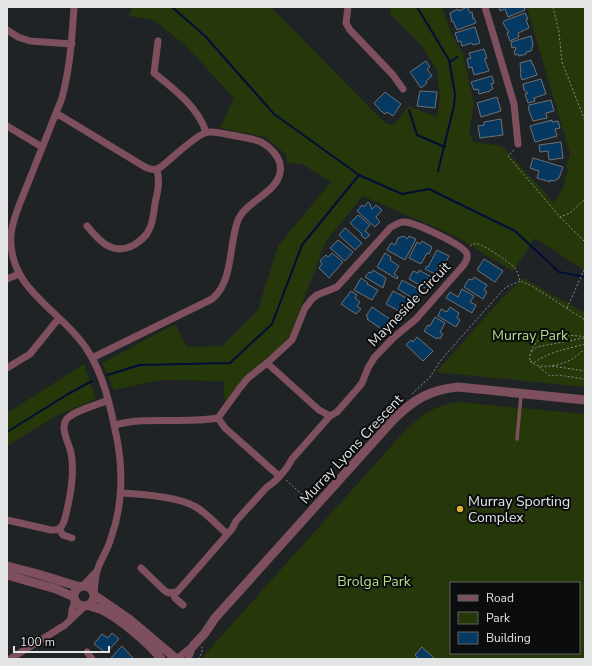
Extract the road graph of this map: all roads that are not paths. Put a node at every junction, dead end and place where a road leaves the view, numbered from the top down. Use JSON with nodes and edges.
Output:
{"nodes":[{"id":1,"x":74,"y":7,"type":"edge"},
{"id":2,"x":348,"y":7,"type":"edge"},
{"id":3,"x":485,"y":7,"type":"edge"},
{"id":4,"x":7,"y":30,"type":"edge"},
{"id":5,"x":158,"y":41,"type":"dead end"},
{"id":6,"x":72,"y":44,"type":"junction"},
{"id":7,"x":403,"y":89,"type":"dead end"},
{"id":8,"x":56,"y":113,"type":"junction"},
{"id":9,"x":7,"y":126,"type":"edge"},
{"id":10,"x":206,"y":132,"type":"junction"},
{"id":11,"x":518,"y":144,"type":"road end"},
{"id":12,"x":42,"y":146,"type":"junction"},
{"id":13,"x":157,"y":170,"type":"junction"},
{"id":14,"x":87,"y":226,"type":"dead end"},
{"id":15,"x":19,"y":274,"type":"junction"},
{"id":16,"x":7,"y":279,"type":"edge"},
{"id":17,"x":59,"y":318,"type":"junction"},
{"id":18,"x":92,"y":358,"type":"junction"},
{"id":19,"x":267,"y":363,"type":"junction"},
{"id":20,"x":7,"y":368,"type":"edge"},
{"id":21,"x":522,"y":394,"type":"junction"},
{"id":22,"x":108,"y":400,"type":"junction"},
{"id":23,"x":585,"y":400,"type":"edge"},
{"id":24,"x":330,"y":416,"type":"junction"},
{"id":25,"x":218,"y":418,"type":"junction"},
{"id":26,"x":114,"y":425,"type":"junction"},
{"id":27,"x":517,"y":439,"type":"dead end"},
{"id":28,"x":279,"y":476,"type":"junction"},
{"id":29,"x":120,"y":493,"type":"junction"},
{"id":30,"x":7,"y":520,"type":"edge"},
{"id":31,"x":59,"y":529,"type":"junction"},
{"id":32,"x":227,"y":534,"type":"junction"},
{"id":33,"x":72,"y":538,"type":"dead end"},
{"id":34,"x":7,"y":566,"type":"edge"},
{"id":35,"x":141,"y":568,"type":"dead end"},
{"id":36,"x":97,"y":571,"type":"junction"},
{"id":37,"x":7,"y":575,"type":"edge"},
{"id":38,"x":81,"y":586,"type":"junction"},
{"id":39,"x":173,"y":593,"type":"junction"},
{"id":40,"x":94,"y":594,"type":"junction"},
{"id":41,"x":75,"y":599,"type":"junction"},
{"id":42,"x":183,"y":605,"type":"dead end"},
{"id":43,"x":87,"y":606,"type":"junction"},
{"id":44,"x":71,"y":619,"type":"junction"},
{"id":45,"x":193,"y":646,"type":"joint"},
{"id":46,"x":87,"y":652,"type":"dead end"},
{"id":47,"x":179,"y":658,"type":"edge"},
{"id":48,"x":10,"y":659,"type":"edge"},
{"id":49,"x":92,"y":659,"type":"edge"},
{"id":50,"x":161,"y":659,"type":"edge"}],
"edges":[{"from":1,"to":6,"type":"street"},
{"from":2,"to":7,"type":"street"},
{"from":3,"to":11,"type":"street"},
{"from":4,"to":6,"type":"street"},
{"from":5,"to":10,"type":"street"},
{"from":6,"to":8,"type":"street"},
{"from":8,"to":12,"type":"street"},
{"from":8,"to":13,"type":"street"},
{"from":9,"to":12,"type":"street"},
{"from":10,"to":13,"type":"street"},
{"from":10,"to":18,"type":"street"},
{"from":12,"to":15,"type":"street"},
{"from":13,"to":14,"type":"street"},
{"from":15,"to":16,"type":"street"},
{"from":15,"to":17,"type":"street"},
{"from":17,"to":18,"type":"street"},
{"from":17,"to":20,"type":"street"},
{"from":18,"to":22,"type":"street"},
{"from":19,"to":24,"type":"street"},
{"from":19,"to":24,"type":"street","name":"Mayneside Circuit"},
{"from":19,"to":25,"type":"street","name":"Mayneside Circuit"},
{"from":21,"to":23,"type":"street","name":"Murray Lyons Crescent"},
{"from":21,"to":27,"type":"lane"},
{"from":21,"to":45,"type":"street","name":"Murray Lyons Crescent"},
{"from":22,"to":26,"type":"street"},
{"from":22,"to":31,"type":"street"},
{"from":24,"to":28,"type":"street","name":"Mayneside Circuit"},
{"from":25,"to":26,"type":"street"},
{"from":25,"to":28,"type":"street"},
{"from":26,"to":29,"type":"street"},
{"from":28,"to":32,"type":"street","name":"Mayneside Circuit"},
{"from":29,"to":32,"type":"street"},
{"from":29,"to":36,"type":"street"},
{"from":30,"to":31,"type":"street"},
{"from":31,"to":33,"type":"street"},
{"from":32,"to":39,"type":"street","name":"Mayneside Circuit"},
{"from":34,"to":38,"type":"street"},
{"from":35,"to":39,"type":"street"},
{"from":36,"to":38,"type":"street"},
{"from":36,"to":40,"type":"street"},
{"from":37,"to":41,"type":"street"},
{"from":38,"to":40,"type":"street"},
{"from":38,"to":41,"type":"street"},
{"from":39,"to":42,"type":"street"},
{"from":40,"to":43,"type":"street"},
{"from":40,"to":47,"type":"street"},
{"from":41,"to":43,"type":"street"},
{"from":41,"to":44,"type":"street"},
{"from":43,"to":44,"type":"street"},
{"from":43,"to":50,"type":"street"},
{"from":44,"to":48,"type":"street"},
{"from":45,"to":47,"type":"street","name":"Murray Lyons Crescent"},
{"from":46,"to":49,"type":"street"}]}
